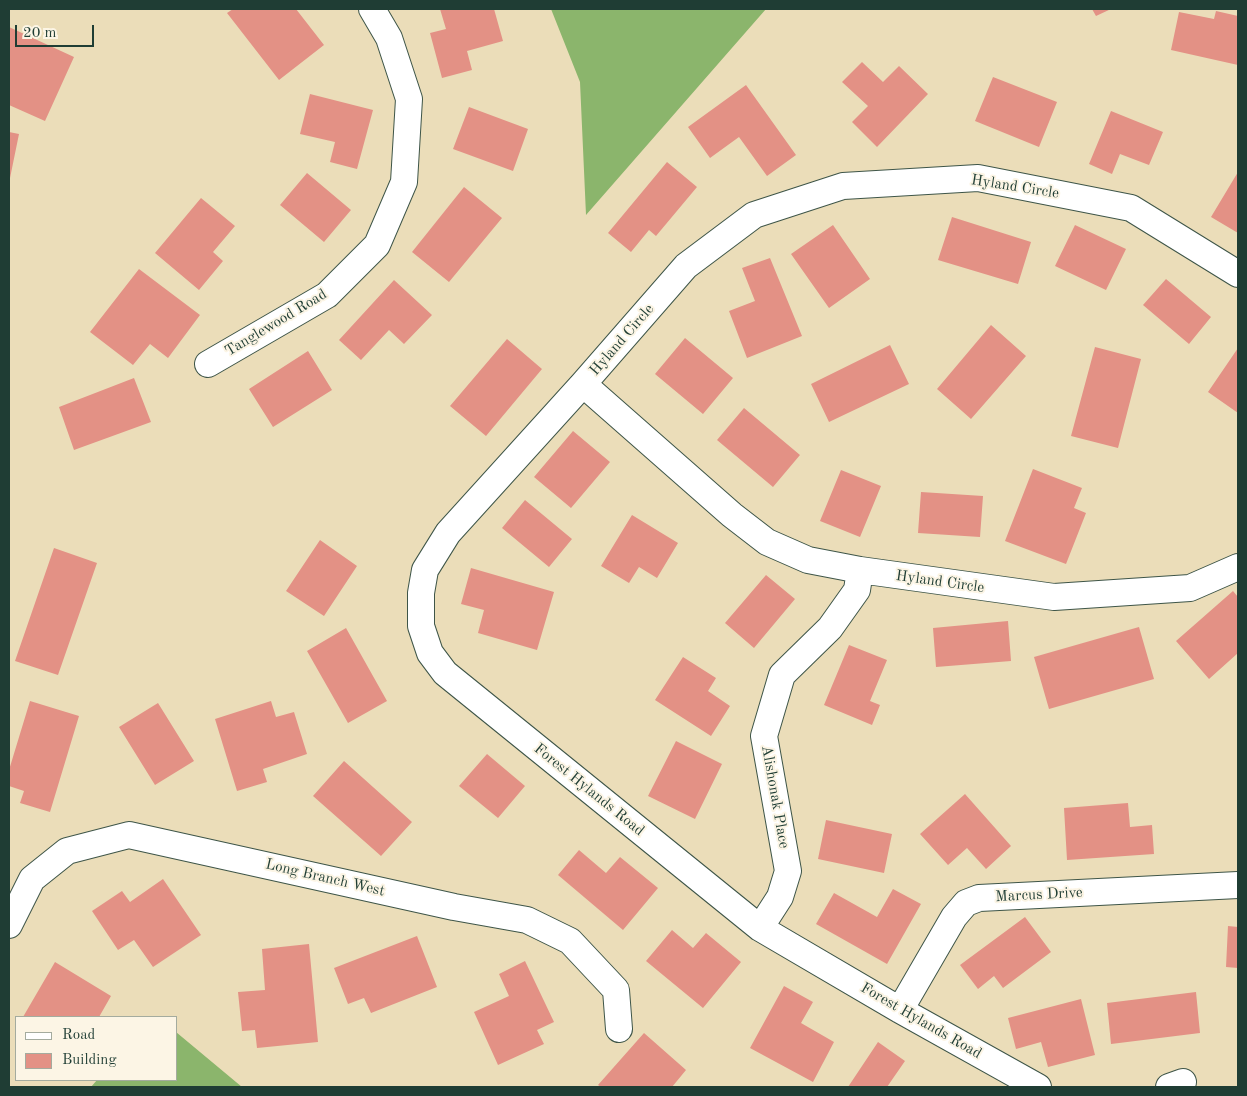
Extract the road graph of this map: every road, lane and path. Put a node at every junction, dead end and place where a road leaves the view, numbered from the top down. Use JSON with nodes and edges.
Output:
{"nodes":[{"id":1,"x":372,"y":9,"type":"edge"},
{"id":2,"x":1238,"y":274,"type":"edge"},
{"id":3,"x":208,"y":364,"type":"dead end"},
{"id":4,"x":583,"y":384,"type":"junction"},
{"id":5,"x":1238,"y":567,"type":"edge"},
{"id":6,"x":860,"y":570,"type":"junction"},
{"id":7,"x":1238,"y":885,"type":"edge"},
{"id":8,"x":9,"y":925,"type":"edge"},
{"id":9,"x":760,"y":928,"type":"junction"},
{"id":10,"x":900,"y":1010,"type":"junction"},
{"id":11,"x":619,"y":1029,"type":"dead end"},
{"id":12,"x":1038,"y":1087,"type":"edge"}],
"edges":[{"from":1,"to":3,"type":"street","name":"Tanglewood Road"},
{"from":2,"to":4,"type":"street","name":"Hyland Circle"},
{"from":4,"to":6,"type":"street","name":"Hyland Circle"},
{"from":4,"to":9,"type":"street","name":"Forest Hylands Road"},
{"from":5,"to":6,"type":"street","name":"Hyland Circle"},
{"from":6,"to":9,"type":"street","name":"Alishonak Place"},
{"from":7,"to":10,"type":"street","name":"Marcus Drive"},
{"from":8,"to":11,"type":"street","name":"Long Branch West"},
{"from":9,"to":10,"type":"street","name":"Forest Hylands Road"},
{"from":10,"to":12,"type":"street","name":"Forest Hylands Road"}]}
